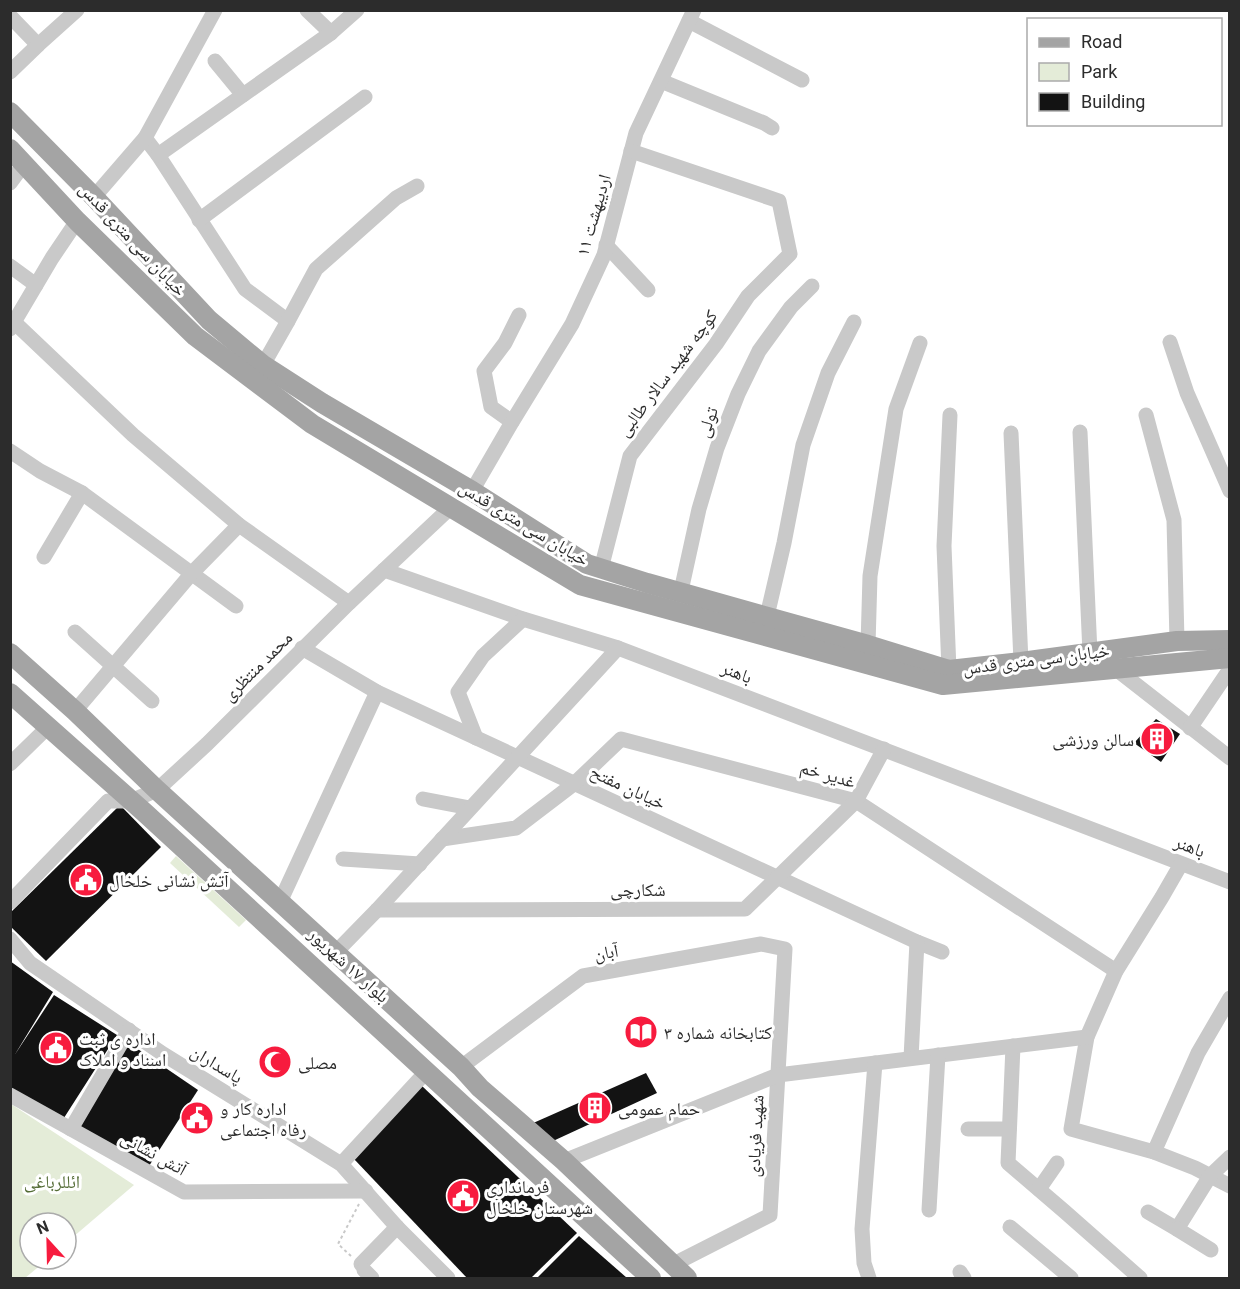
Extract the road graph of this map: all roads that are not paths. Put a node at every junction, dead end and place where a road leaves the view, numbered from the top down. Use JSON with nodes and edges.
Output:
{"nodes":[{"id":1,"x":77,"y":10,"type":"edge"},
{"id":2,"x":215,"y":10,"type":"edge"},
{"id":3,"x":307,"y":10,"type":"edge"},
{"id":4,"x":357,"y":10,"type":"edge"},
{"id":5,"x":10,"y":16,"type":"edge"},
{"id":6,"x":692,"y":16,"type":"edge"},
{"id":7,"x":331,"y":33,"type":"junction"},
{"id":8,"x":38,"y":45,"type":"junction"},
{"id":9,"x":215,"y":61,"type":"dead end"},
{"id":10,"x":10,"y":72,"type":"edge"},
{"id":11,"x":802,"y":80,"type":"dead end"},
{"id":12,"x":661,"y":81,"type":"junction"},
{"id":13,"x":243,"y":95,"type":"junction"},
{"id":14,"x":365,"y":97,"type":"dead end"},
{"id":15,"x":10,"y":112,"type":"edge"},
{"id":16,"x":772,"y":128,"type":"dead end"},
{"id":17,"x":146,"y":138,"type":"junction"},
{"id":18,"x":10,"y":149,"type":"edge"},
{"id":19,"x":631,"y":151,"type":"junction"},
{"id":20,"x":158,"y":155,"type":"junction"},
{"id":21,"x":24,"y":164,"type":"junction"},
{"id":22,"x":10,"y":183,"type":"edge"},
{"id":23,"x":417,"y":186,"type":"dead end"},
{"id":24,"x":94,"y":197,"type":"junction"},
{"id":25,"x":77,"y":220,"type":"junction"},
{"id":26,"x":200,"y":220,"type":"junction"},
{"id":27,"x":606,"y":245,"type":"junction"},
{"id":28,"x":10,"y":266,"type":"edge"},
{"id":29,"x":36,"y":285,"type":"junction"},
{"id":30,"x":812,"y":286,"type":"dead end"},
{"id":31,"x":648,"y":290,"type":"dead end"},
{"id":32,"x":519,"y":315,"type":"dead end"},
{"id":33,"x":288,"y":321,"type":"junction"},
{"id":34,"x":854,"y":322,"type":"dead end"},
{"id":35,"x":12,"y":326,"type":"edge"},
{"id":36,"x":1170,"y":342,"type":"dead end"},
{"id":37,"x":920,"y":343,"type":"dead end"},
{"id":38,"x":263,"y":365,"type":"junction"},
{"id":39,"x":322,"y":404,"type":"junction"},
{"id":40,"x":950,"y":415,"type":"dead end"},
{"id":41,"x":1146,"y":415,"type":"dead end"},
{"id":42,"x":512,"y":422,"type":"junction"},
{"id":43,"x":312,"y":424,"type":"junction"},
{"id":44,"x":1080,"y":432,"type":"dead end"},
{"id":45,"x":1011,"y":433,"type":"dead end"},
{"id":46,"x":10,"y":451,"type":"edge"},
{"id":47,"x":472,"y":491,"type":"junction"},
{"id":48,"x":1230,"y":491,"type":"edge"},
{"id":49,"x":82,"y":493,"type":"junction"},
{"id":50,"x":450,"y":508,"type":"junction"},
{"id":51,"x":238,"y":525,"type":"junction"},
{"id":52,"x":44,"y":557,"type":"dead end"},
{"id":53,"x":594,"y":566,"type":"junction"},
{"id":54,"x":384,"y":570,"type":"junction"},
{"id":55,"x":192,"y":573,"type":"junction"},
{"id":56,"x":580,"y":585,"type":"junction"},
{"id":57,"x":681,"y":591,"type":"junction"},
{"id":58,"x":349,"y":603,"type":"junction"},
{"id":59,"x":236,"y":606,"type":"dead end"},
{"id":60,"x":767,"y":616,"type":"junction"},
{"id":61,"x":523,"y":619,"type":"junction"},
{"id":62,"x":75,"y":632,"type":"dead end"},
{"id":63,"x":1177,"y":640,"type":"junction"},
{"id":64,"x":1230,"y":640,"type":"edge"},
{"id":65,"x":868,"y":645,"type":"junction"},
{"id":66,"x":302,"y":648,"type":"junction"},
{"id":67,"x":618,"y":648,"type":"junction"},
{"id":68,"x":10,"y":653,"type":"edge"},
{"id":69,"x":1090,"y":653,"type":"junction"},
{"id":70,"x":1230,"y":658,"type":"edge"},
{"id":71,"x":1021,"y":662,"type":"junction"},
{"id":72,"x":113,"y":666,"type":"junction"},
{"id":73,"x":1116,"y":669,"type":"junction"},
{"id":74,"x":1230,"y":669,"type":"edge"},
{"id":75,"x":949,"y":670,"type":"junction"},
{"id":76,"x":377,"y":692,"type":"junction"},
{"id":77,"x":10,"y":693,"type":"edge"},
{"id":78,"x":152,"y":701,"type":"dead end"},
{"id":79,"x":75,"y":711,"type":"junction"},
{"id":80,"x":48,"y":727,"type":"junction"},
{"id":81,"x":1190,"y":728,"type":"junction"},
{"id":82,"x":476,"y":738,"type":"junction"},
{"id":83,"x":884,"y":749,"type":"junction"},
{"id":84,"x":517,"y":757,"type":"junction"},
{"id":85,"x":1230,"y":758,"type":"edge"},
{"id":86,"x":10,"y":764,"type":"edge"},
{"id":87,"x":575,"y":783,"type":"junction"},
{"id":88,"x":157,"y":790,"type":"junction"},
{"id":89,"x":423,"y":799,"type":"dead end"},
{"id":90,"x":131,"y":801,"type":"junction"},
{"id":91,"x":856,"y":801,"type":"junction"},
{"id":92,"x":470,"y":808,"type":"junction"},
{"id":93,"x":442,"y":839,"type":"junction"},
{"id":94,"x":343,"y":859,"type":"dead end"},
{"id":95,"x":420,"y":864,"type":"junction"},
{"id":96,"x":1180,"y":864,"type":"junction"},
{"id":97,"x":777,"y":877,"type":"junction"},
{"id":98,"x":1230,"y":882,"type":"edge"},
{"id":99,"x":10,"y":902,"type":"edge"},
{"id":100,"x":280,"y":902,"type":"junction"},
{"id":101,"x":377,"y":910,"type":"junction"},
{"id":102,"x":302,"y":922,"type":"junction"},
{"id":103,"x":279,"y":937,"type":"junction"},
{"id":104,"x":10,"y":939,"type":"edge"},
{"id":105,"x":917,"y":942,"type":"junction"},
{"id":106,"x":785,"y":949,"type":"joint"},
{"id":107,"x":942,"y":952,"type":"dead end"},
{"id":108,"x":335,"y":953,"type":"junction"},
{"id":109,"x":1116,"y":971,"type":"junction"},
{"id":110,"x":1230,"y":998,"type":"edge"},
{"id":111,"x":129,"y":1030,"type":"junction"},
{"id":112,"x":1087,"y":1037,"type":"junction"},
{"id":113,"x":1013,"y":1046,"type":"junction"},
{"id":114,"x":440,"y":1048,"type":"junction"},
{"id":115,"x":938,"y":1055,"type":"junction"},
{"id":116,"x":911,"y":1058,"type":"junction"},
{"id":117,"x":875,"y":1063,"type":"junction"},
{"id":118,"x":461,"y":1067,"type":"junction"},
{"id":119,"x":424,"y":1070,"type":"junction"},
{"id":120,"x":778,"y":1075,"type":"junction"},
{"id":121,"x":10,"y":1095,"type":"edge"},
{"id":122,"x":71,"y":1129,"type":"junction"},
{"id":123,"x":968,"y":1129,"type":"dead end"},
{"id":124,"x":1009,"y":1129,"type":"junction"},
{"id":125,"x":1154,"y":1152,"type":"junction"},
{"id":126,"x":1230,"y":1156,"type":"edge"},
{"id":127,"x":564,"y":1161,"type":"junction"},
{"id":128,"x":1057,"y":1163,"type":"dead end"},
{"id":129,"x":341,"y":1164,"type":"junction"},
{"id":130,"x":1210,"y":1176,"type":"junction"},
{"id":131,"x":1230,"y":1186,"type":"edge"},
{"id":132,"x":1039,"y":1190,"type":"junction"},
{"id":133,"x":366,"y":1191,"type":"junction"},
{"id":134,"x":929,"y":1210,"type":"dead end"},
{"id":135,"x":1148,"y":1212,"type":"dead end"},
{"id":136,"x":397,"y":1227,"type":"junction"},
{"id":137,"x":1010,"y":1227,"type":"dead end"},
{"id":138,"x":1178,"y":1229,"type":"junction"},
{"id":139,"x":1210,"y":1250,"type":"dead end"},
{"id":140,"x":672,"y":1265,"type":"junction"},
{"id":141,"x":366,"y":1271,"type":"edge"},
{"id":142,"x":1137,"y":1277,"type":"edge"},
{"id":143,"x":448,"y":1278,"type":"edge"},
{"id":144,"x":651,"y":1278,"type":"edge"},
{"id":145,"x":687,"y":1278,"type":"edge"},
{"id":146,"x":869,"y":1278,"type":"edge"},
{"id":147,"x":1071,"y":1278,"type":"edge"}],
"edges":[{"from":1,"to":8,"type":"street"},
{"from":2,"to":17,"type":"street"},
{"from":3,"to":7,"type":"street"},
{"from":4,"to":7,"type":"street"},
{"from":5,"to":8,"type":"street"},
{"from":6,"to":11,"type":"street"},
{"from":6,"to":12,"type":"street","name":"۱۱ اردیبهشت"},
{"from":7,"to":13,"type":"street"},
{"from":8,"to":10,"type":"street"},
{"from":9,"to":13,"type":"street"},
{"from":12,"to":16,"type":"street"},
{"from":12,"to":19,"type":"street","name":"۱۱ اردیبهشت"},
{"from":13,"to":20,"type":"street"},
{"from":14,"to":26,"type":"street"},
{"from":15,"to":24,"type":"main road","name":"خیابان سی متری قدس"},
{"from":17,"to":20,"type":"street"},
{"from":17,"to":24,"type":"street"},
{"from":18,"to":21,"type":"main road","name":"خیابان سی متری قدس"},
{"from":19,"to":27,"type":"street","name":"۱۱ اردیبهشت"},
{"from":19,"to":53,"type":"street","name":"کوچه شهید سالار طالبی"},
{"from":20,"to":26,"type":"street"},
{"from":21,"to":22,"type":"street"},
{"from":21,"to":25,"type":"main road","name":"خیابان سی متری قدس"},
{"from":23,"to":33,"type":"street"},
{"from":24,"to":38,"type":"main road","name":"خیابان سی متری قدس"},
{"from":25,"to":29,"type":"street"},
{"from":25,"to":43,"type":"main road","name":"خیابان سی متری قدس"},
{"from":26,"to":33,"type":"street"},
{"from":27,"to":31,"type":"street"},
{"from":27,"to":42,"type":"street","name":"۱۱ اردیبهشت"},
{"from":28,"to":29,"type":"street"},
{"from":29,"to":35,"type":"street"},
{"from":30,"to":57,"type":"street","name":"تولی"},
{"from":32,"to":42,"type":"street"},
{"from":33,"to":38,"type":"street"},
{"from":34,"to":60,"type":"street"},
{"from":35,"to":51,"type":"street"},
{"from":36,"to":48,"type":"street"},
{"from":37,"to":65,"type":"street"},
{"from":38,"to":39,"type":"main road","name":"خیابان سی متری قدس"},
{"from":39,"to":43,"type":"main road"},
{"from":39,"to":47,"type":"main road","name":"خیابان سی متری قدس"},
{"from":40,"to":75,"type":"street"},
{"from":41,"to":63,"type":"street"},
{"from":42,"to":47,"type":"street","name":"۱۱ اردیبهشت"},
{"from":43,"to":50,"type":"main road","name":"خیابان سی متری قدس"},
{"from":44,"to":69,"type":"street"},
{"from":45,"to":71,"type":"street"},
{"from":46,"to":49,"type":"street"},
{"from":47,"to":53,"type":"main road","name":"خیابان سی متری قدس"},
{"from":49,"to":52,"type":"street"},
{"from":49,"to":55,"type":"street"},
{"from":50,"to":54,"type":"street","name":"محمد منتظری"},
{"from":50,"to":56,"type":"main road","name":"خیابان سی متری قدس"},
{"from":51,"to":55,"type":"street"},
{"from":51,"to":58,"type":"street"},
{"from":53,"to":56,"type":"main road"},
{"from":53,"to":57,"type":"main road","name":"خیابان سی متری قدس"},
{"from":54,"to":58,"type":"street","name":"محمد منتظری"},
{"from":54,"to":61,"type":"street","name":"باهنر"},
{"from":55,"to":59,"type":"street"},
{"from":55,"to":72,"type":"street"},
{"from":56,"to":73,"type":"main road","name":"خیابان سی متری قدس"},
{"from":57,"to":60,"type":"main road","name":"خیابان سی متری قدس"},
{"from":58,"to":66,"type":"street","name":"محمد منتظری"},
{"from":60,"to":65,"type":"main road","name":"خیابان سی متری قدس"},
{"from":61,"to":67,"type":"street","name":"باهنر"},
{"from":61,"to":82,"type":"street"},
{"from":62,"to":72,"type":"street"},
{"from":63,"to":64,"type":"main road","name":"خیابان سی متری قدس"},
{"from":63,"to":69,"type":"main road","name":"خیابان سی متری قدس"},
{"from":65,"to":75,"type":"main road","name":"خیابان سی متری قدس"},
{"from":66,"to":76,"type":"street","name":"خیابان مفتح"},
{"from":66,"to":88,"type":"street","name":"محمد منتظری"},
{"from":67,"to":83,"type":"street","name":"باهنر"},
{"from":67,"to":84,"type":"street"},
{"from":68,"to":79,"type":"main road","name":"بلوار ١٧ شهریور"},
{"from":69,"to":71,"type":"main road","name":"خیابان سی متری قدس"},
{"from":70,"to":73,"type":"main road","name":"خیابان سی متری قدس"},
{"from":71,"to":75,"type":"main road","name":"خیابان سی متری قدس"},
{"from":72,"to":78,"type":"street"},
{"from":72,"to":79,"type":"street"},
{"from":73,"to":81,"type":"street"},
{"from":74,"to":81,"type":"street"},
{"from":76,"to":82,"type":"street","name":"خیابان مفتح"},
{"from":76,"to":100,"type":"street"},
{"from":77,"to":80,"type":"main road","name":"بلوار ١٧ شهریور"},
{"from":79,"to":88,"type":"main road","name":"بلوار ١٧ شهریور"},
{"from":80,"to":86,"type":"street"},
{"from":80,"to":90,"type":"main road","name":"بلوار ١٧ شهریور"},
{"from":81,"to":85,"type":"street"},
{"from":82,"to":84,"type":"street","name":"خیابان مفتح"},
{"from":83,"to":91,"type":"street","name":"شکارچی"},
{"from":83,"to":96,"type":"street","name":"باهنر"},
{"from":84,"to":87,"type":"street","name":"خیابان مفتح"},
{"from":84,"to":92,"type":"street"},
{"from":87,"to":91,"type":"street","name":"غدیر خم"},
{"from":87,"to":93,"type":"street"},
{"from":87,"to":97,"type":"street","name":"خیابان مفتح"},
{"from":88,"to":90,"type":"street","name":"محمد منتظری"},
{"from":88,"to":100,"type":"main road","name":"بلوار ١٧ شهریور"},
{"from":89,"to":92,"type":"street"},
{"from":90,"to":99,"type":"street"},
{"from":90,"to":103,"type":"main road","name":"بلوار ١٧ شهریور"},
{"from":91,"to":97,"type":"street","name":"شکارچی"},
{"from":91,"to":109,"type":"street","name":"غدیر خم"},
{"from":92,"to":93,"type":"street"},
{"from":93,"to":95,"type":"street"},
{"from":94,"to":95,"type":"street"},
{"from":95,"to":101,"type":"street"},
{"from":96,"to":98,"type":"street","name":"باهنر"},
{"from":96,"to":109,"type":"street"},
{"from":97,"to":101,"type":"street","name":"شکارچی"},
{"from":97,"to":105,"type":"street","name":"خیابان مفتح"},
{"from":100,"to":102,"type":"main road","name":"بلوار ١٧ شهریور"},
{"from":101,"to":108,"type":"street"},
{"from":102,"to":103,"type":"main road"},
{"from":102,"to":108,"type":"main road","name":"بلوار ١٧ شهریور"},
{"from":103,"to":119,"type":"main road","name":"بلوار ١٧ شهریور"},
{"from":104,"to":111,"type":"street","name":"پاسداران"},
{"from":105,"to":107,"type":"street","name":"خیابان مفتح"},
{"from":105,"to":116,"type":"street"},
{"from":106,"to":118,"type":"street","name":"آبان"},
{"from":106,"to":120,"type":"street","name":"شهید فریادی"},
{"from":108,"to":114,"type":"main road","name":"بلوار ١٧ شهریور"},
{"from":109,"to":112,"type":"street"},
{"from":110,"to":125,"type":"street"},
{"from":111,"to":122,"type":"street"},
{"from":111,"to":129,"type":"street","name":"پاسداران"},
{"from":112,"to":113,"type":"street"},
{"from":112,"to":125,"type":"street"},
{"from":113,"to":115,"type":"street"},
{"from":113,"to":124,"type":"street"},
{"from":114,"to":118,"type":"main road","name":"بلوار ١٧ شهریور"},
{"from":114,"to":119,"type":"main road"},
{"from":115,"to":116,"type":"street"},
{"from":115,"to":134,"type":"street"},
{"from":116,"to":117,"type":"street"},
{"from":117,"to":120,"type":"street"},
{"from":117,"to":146,"type":"street"},
{"from":118,"to":127,"type":"main road","name":"بلوار ١٧ شهریور"},
{"from":119,"to":129,"type":"street"},
{"from":119,"to":144,"type":"main road","name":"بلوار ١٧ شهریور"},
{"from":120,"to":127,"type":"street"},
{"from":120,"to":140,"type":"street","name":"شهید فریادی"},
{"from":121,"to":122,"type":"street","name":"آتش نشانی"},
{"from":122,"to":133,"type":"street","name":"آتش نشانی"},
{"from":123,"to":124,"type":"street"},
{"from":124,"to":132,"type":"street"},
{"from":125,"to":130,"type":"street"},
{"from":126,"to":130,"type":"street"},
{"from":127,"to":140,"type":"main road","name":"بلوار ١٧ شهریور"},
{"from":128,"to":132,"type":"street"},
{"from":129,"to":133,"type":"street","name":"پاسداران"},
{"from":130,"to":131,"type":"street"},
{"from":130,"to":138,"type":"street"},
{"from":132,"to":142,"type":"street"},
{"from":133,"to":136,"type":"street","name":"پاسداران"},
{"from":135,"to":138,"type":"street"},
{"from":136,"to":141,"type":"street"},
{"from":136,"to":143,"type":"street","name":"پاسداران"},
{"from":137,"to":147,"type":"street"},
{"from":138,"to":139,"type":"street"},
{"from":140,"to":145,"type":"main road","name":"بلوار ١٧ شهریور"}]}
